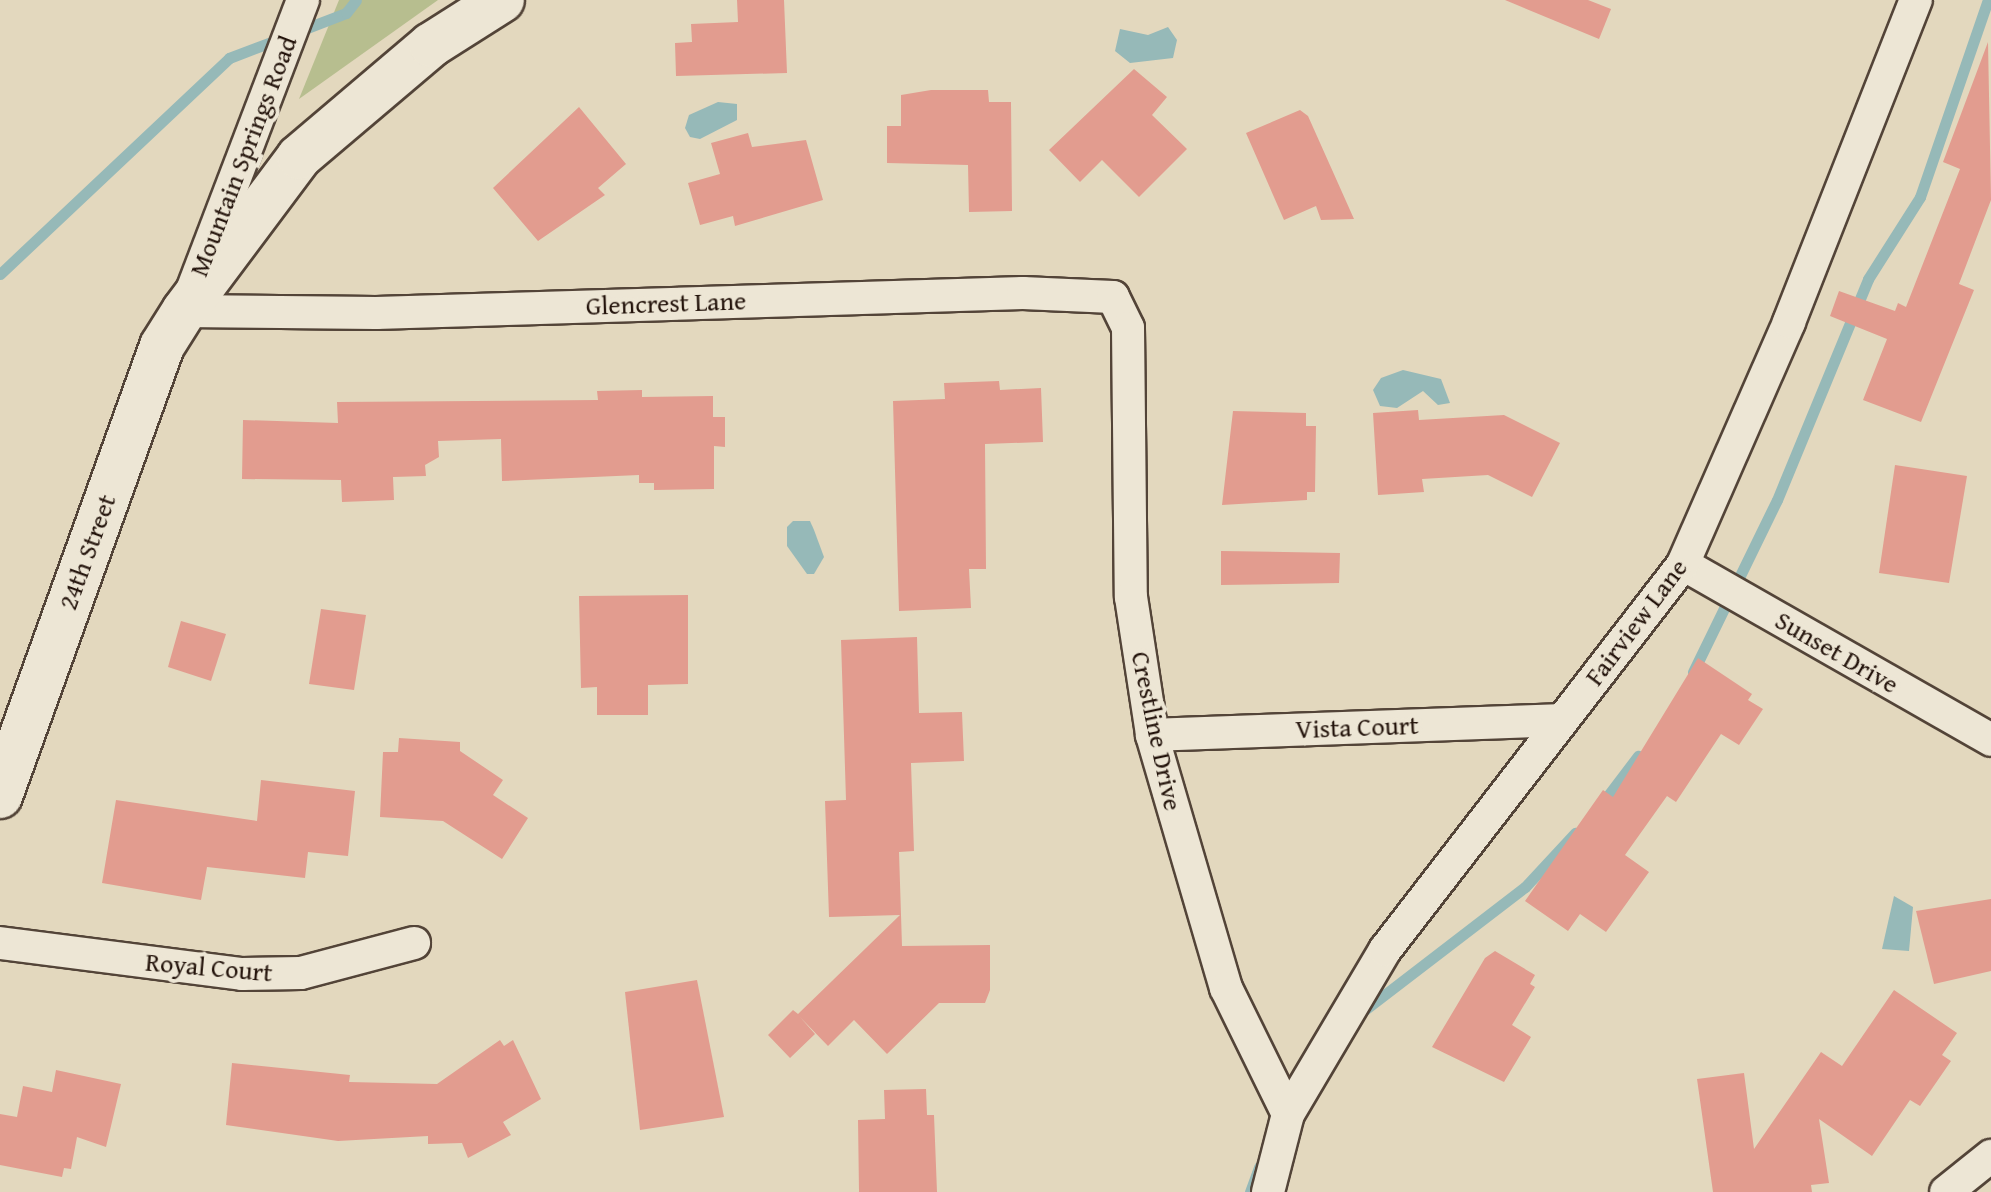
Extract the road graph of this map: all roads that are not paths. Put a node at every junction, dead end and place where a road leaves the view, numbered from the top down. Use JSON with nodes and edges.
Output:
{"nodes":[{"id":1,"x":303,"y":0,"type":"edge"},
{"id":2,"x":502,"y":0,"type":"edge"},
{"id":3,"x":1916,"y":0,"type":"edge"},
{"id":4,"x":184,"y":311,"type":"junction"},
{"id":5,"x":1128,"y":328,"type":"joint"},
{"id":6,"x":1683,"y":564,"type":"junction"},
{"id":7,"x":1562,"y":720,"type":"junction"},
{"id":8,"x":1152,"y":735,"type":"junction"},
{"id":9,"x":1991,"y":740,"type":"edge"},
{"id":10,"x":8,"y":744,"type":"edge"},
{"id":11,"x":0,"y":796,"type":"edge"},
{"id":12,"x":0,"y":943,"type":"edge"},
{"id":13,"x":414,"y":943,"type":"dead end"},
{"id":14,"x":1288,"y":1114,"type":"junction"},
{"id":15,"x":1991,"y":1156,"type":"edge"},
{"id":16,"x":1268,"y":1192,"type":"edge"},
{"id":17,"x":1946,"y":1192,"type":"edge"}],
"edges":[{"from":1,"to":4,"type":"street","name":"Mountain Springs Road"},
{"from":2,"to":4,"type":"main road","name":"24th Street"},
{"from":3,"to":6,"type":"street","name":"Fairview Lane"},
{"from":4,"to":5,"type":"street","name":"Glencrest Lane"},
{"from":4,"to":10,"type":"main road","name":"24th Street"},
{"from":5,"to":8,"type":"street","name":"Crestline Drive"},
{"from":6,"to":7,"type":"street","name":"Fairview Lane"},
{"from":6,"to":9,"type":"street","name":"Sunset Drive"},
{"from":7,"to":8,"type":"street","name":"Vista Court"},
{"from":7,"to":14,"type":"street","name":"Fairview Lane"},
{"from":8,"to":14,"type":"street","name":"Crestline Drive"},
{"from":10,"to":11,"type":"main road","name":"24th Street"},
{"from":12,"to":13,"type":"street","name":"Royal Court"},
{"from":14,"to":16,"type":"street","name":"Fairview Lane"},
{"from":15,"to":17,"type":"street"}]}
